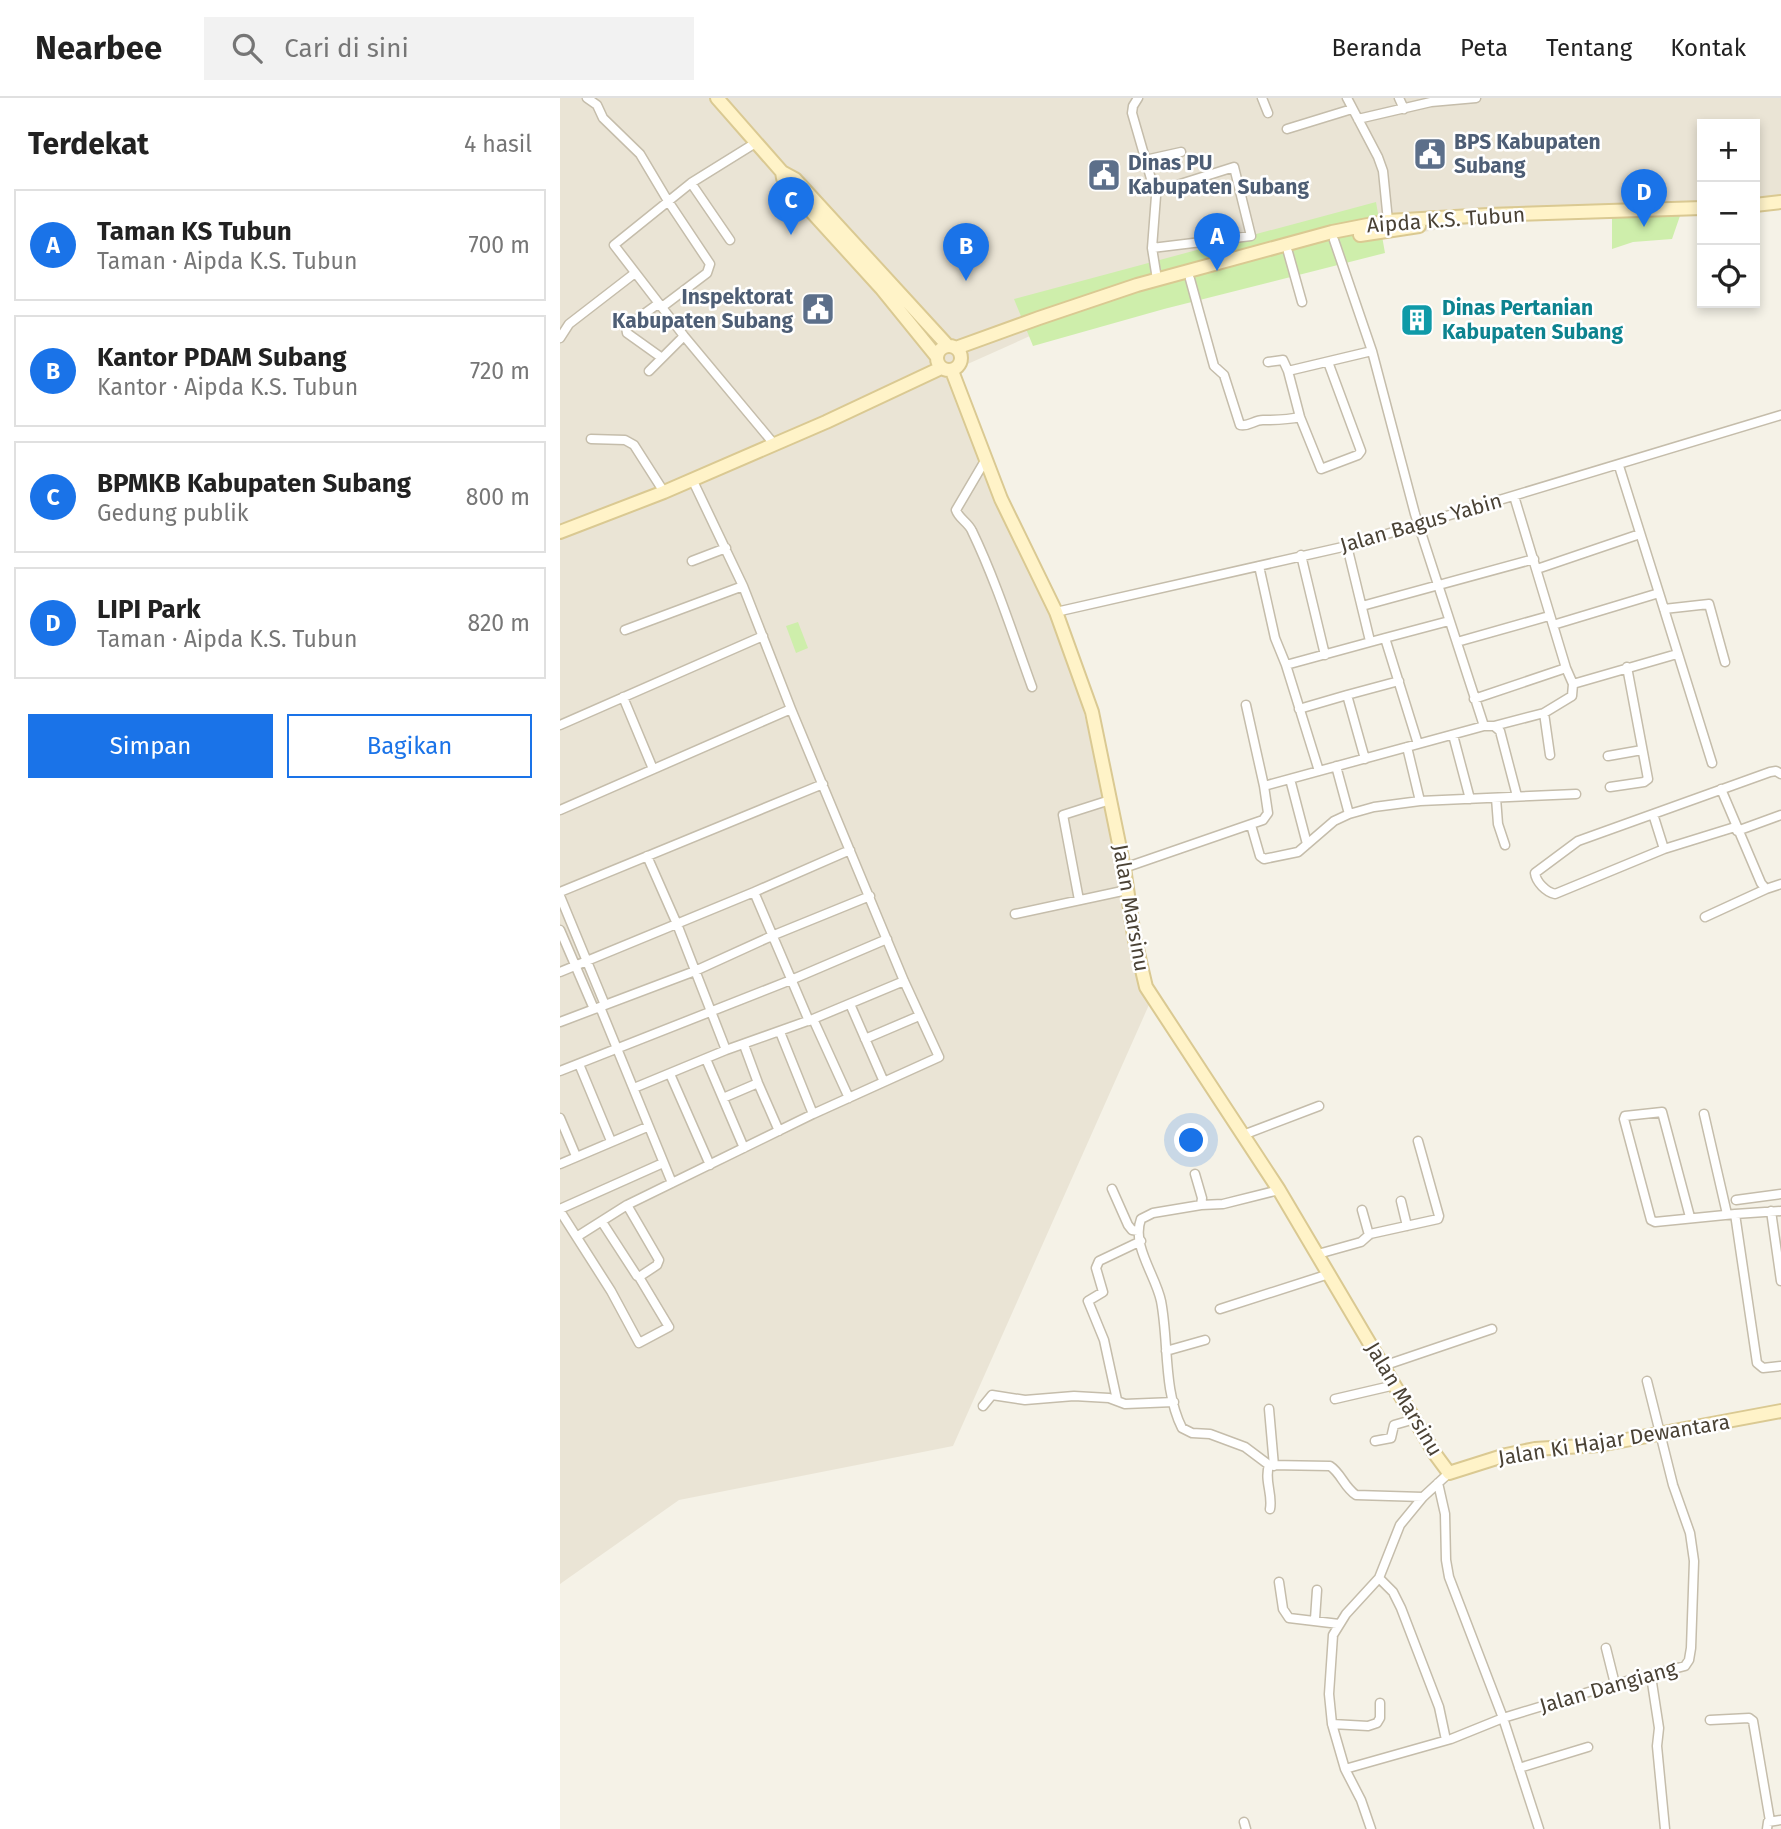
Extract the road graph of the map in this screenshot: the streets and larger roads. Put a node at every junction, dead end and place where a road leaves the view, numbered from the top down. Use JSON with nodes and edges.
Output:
{"nodes":[{"id":1,"x":587,"y":98,"type":"edge"},
{"id":2,"x":718,"y":98,"type":"edge"},
{"id":3,"x":1139,"y":98,"type":"edge"},
{"id":4,"x":1262,"y":98,"type":"edge"},
{"id":5,"x":1347,"y":98,"type":"edge"},
{"id":6,"x":1399,"y":98,"type":"edge"},
{"id":7,"x":1476,"y":98,"type":"edge"},
{"id":8,"x":1456,"y":99,"type":"edge"},
{"id":9,"x":1352,"y":109,"type":"junction"},
{"id":10,"x":1404,"y":109,"type":"junction"},
{"id":11,"x":1268,"y":113,"type":"dead end"},
{"id":12,"x":1358,"y":119,"type":"junction"},
{"id":13,"x":1287,"y":129,"type":"dead end"},
{"id":14,"x":757,"y":142,"type":"junction"},
{"id":15,"x":1181,"y":152,"type":"dead end"},
{"id":16,"x":1144,"y":160,"type":"junction"},
{"id":17,"x":782,"y":172,"type":"junction"},
{"id":18,"x":691,"y":183,"type":"junction"},
{"id":19,"x":1155,"y":192,"type":"junction"},
{"id":20,"x":668,"y":201,"type":"junction"},
{"id":21,"x":1781,"y":202,"type":"edge"},
{"id":22,"x":1760,"y":204,"type":"edge"},
{"id":23,"x":1697,"y":208,"type":"edge"},
{"id":24,"x":1781,"y":210,"type":"edge"},
{"id":25,"x":1760,"y":212,"type":"edge"},
{"id":26,"x":1697,"y":216,"type":"edge"},
{"id":27,"x":1388,"y":221,"type":"junction"},
{"id":28,"x":730,"y":240,"type":"dead end"},
{"id":29,"x":1334,"y":240,"type":"junction"},
{"id":30,"x":1152,"y":248,"type":"junction"},
{"id":31,"x":1289,"y":252,"type":"junction"},
{"id":32,"x":635,"y":273,"type":"junction"},
{"id":33,"x":1157,"y":279,"type":"junction"},
{"id":34,"x":1190,"y":279,"type":"junction"},
{"id":35,"x":1302,"y":302,"type":"dead end"},
{"id":36,"x":661,"y":306,"type":"junction"},
{"id":37,"x":563,"y":326,"type":"edge"},
{"id":38,"x":684,"y":336,"type":"junction"},
{"id":39,"x":560,"y":338,"type":"edge"},
{"id":40,"x":955,"y":349,"type":"junction"},
{"id":41,"x":1372,"y":351,"type":"junction"},
{"id":42,"x":662,"y":358,"type":"junction"},
{"id":43,"x":1268,"y":362,"type":"dead end"},
{"id":44,"x":1328,"y":362,"type":"junction"},
{"id":45,"x":943,"y":365,"type":"junction"},
{"id":46,"x":1288,"y":370,"type":"junction"},
{"id":47,"x":649,"y":371,"type":"dead end"},
{"id":48,"x":1781,"y":415,"type":"edge"},
{"id":49,"x":1300,"y":417,"type":"junction"},
{"id":50,"x":591,"y":439,"type":"dead end"},
{"id":51,"x":774,"y":444,"type":"junction"},
{"id":52,"x":986,"y":459,"type":"junction"},
{"id":53,"x":1619,"y":466,"type":"junction"},
{"id":54,"x":692,"y":479,"type":"junction"},
{"id":55,"x":664,"y":492,"type":"junction"},
{"id":56,"x":1514,"y":496,"type":"junction"},
{"id":57,"x":1419,"y":525,"type":"junction"},
{"id":58,"x":560,"y":532,"type":"edge"},
{"id":59,"x":1640,"y":534,"type":"junction"},
{"id":60,"x":1347,"y":546,"type":"junction"},
{"id":61,"x":726,"y":548,"type":"junction"},
{"id":62,"x":1301,"y":555,"type":"junction"},
{"id":63,"x":1534,"y":559,"type":"junction"},
{"id":64,"x":692,"y":561,"type":"dead end"},
{"id":65,"x":1259,"y":566,"type":"junction"},
{"id":66,"x":1537,"y":569,"type":"junction"},
{"id":67,"x":1438,"y":585,"type":"junction"},
{"id":68,"x":743,"y":586,"type":"junction"},
{"id":69,"x":1660,"y":593,"type":"junction"},
{"id":70,"x":1362,"y":606,"type":"junction"},
{"id":71,"x":1664,"y":609,"type":"junction"},
{"id":72,"x":1056,"y":612,"type":"junction"},
{"id":73,"x":1549,"y":616,"type":"junction"},
{"id":74,"x":1449,"y":621,"type":"junction"},
{"id":75,"x":1553,"y":625,"type":"junction"},
{"id":76,"x":625,"y":631,"type":"dead end"},
{"id":77,"x":763,"y":636,"type":"junction"},
{"id":78,"x":1385,"y":638,"type":"junction"},
{"id":79,"x":1370,"y":642,"type":"junction"},
{"id":80,"x":1457,"y":642,"type":"junction"},
{"id":81,"x":1678,"y":654,"type":"junction"},
{"id":82,"x":1325,"y":655,"type":"junction"},
{"id":83,"x":1726,"y":662,"type":"dead end"},
{"id":84,"x":1286,"y":665,"type":"junction"},
{"id":85,"x":1627,"y":667,"type":"junction"},
{"id":86,"x":1566,"y":668,"type":"junction"},
{"id":87,"x":1399,"y":681,"type":"junction"},
{"id":88,"x":1573,"y":684,"type":"junction"},
{"id":89,"x":1032,"y":687,"type":"dead end"},
{"id":90,"x":1347,"y":695,"type":"junction"},
{"id":91,"x":623,"y":697,"type":"junction"},
{"id":92,"x":1474,"y":699,"type":"junction"},
{"id":93,"x":1245,"y":705,"type":"dead end"},
{"id":94,"x":791,"y":709,"type":"junction"},
{"id":95,"x":1299,"y":709,"type":"junction"},
{"id":96,"x":1544,"y":713,"type":"junction"},
{"id":97,"x":560,"y":724,"type":"edge"},
{"id":98,"x":1489,"y":726,"type":"junction"},
{"id":99,"x":1453,"y":735,"type":"junction"},
{"id":100,"x":1418,"y":744,"type":"junction"},
{"id":101,"x":1407,"y":747,"type":"junction"},
{"id":102,"x":1642,"y":750,"type":"junction"},
{"id":103,"x":1550,"y":755,"type":"dead end"},
{"id":104,"x":1608,"y":756,"type":"dead end"},
{"id":105,"x":1365,"y":759,"type":"junction"},
{"id":106,"x":1712,"y":763,"type":"dead end"},
{"id":107,"x":1336,"y":766,"type":"junction"},
{"id":108,"x":653,"y":769,"type":"junction"},
{"id":109,"x":1319,"y":771,"type":"junction"},
{"id":110,"x":1781,"y":774,"type":"edge"},
{"id":111,"x":1290,"y":779,"type":"junction"},
{"id":112,"x":823,"y":784,"type":"junction"},
{"id":113,"x":1264,"y":786,"type":"junction"},
{"id":114,"x":1611,"y":787,"type":"dead end"},
{"id":115,"x":1721,"y":789,"type":"junction"},
{"id":116,"x":1576,"y":794,"type":"dead end"},
{"id":117,"x":1517,"y":796,"type":"junction"},
{"id":118,"x":1496,"y":798,"type":"junction"},
{"id":119,"x":1470,"y":799,"type":"junction"},
{"id":120,"x":1110,"y":800,"type":"junction"},
{"id":121,"x":1420,"y":801,"type":"junction"},
{"id":122,"x":560,"y":810,"type":"edge"},
{"id":123,"x":1349,"y":814,"type":"junction"},
{"id":124,"x":1653,"y":814,"type":"junction"},
{"id":125,"x":1781,"y":815,"type":"edge"},
{"id":126,"x":1251,"y":825,"type":"junction"},
{"id":127,"x":1736,"y":829,"type":"junction"},
{"id":128,"x":1307,"y":844,"type":"junction"},
{"id":129,"x":1505,"y":845,"type":"dead end"},
{"id":130,"x":1664,"y":849,"type":"junction"},
{"id":131,"x":850,"y":850,"type":"junction"},
{"id":132,"x":647,"y":856,"type":"junction"},
{"id":133,"x":1124,"y":868,"type":"junction"},
{"id":134,"x":1781,"y":884,"type":"edge"},
{"id":135,"x":1766,"y":889,"type":"junction"},
{"id":136,"x":1127,"y":890,"type":"junction"},
{"id":137,"x":754,"y":892,"type":"junction"},
{"id":138,"x":560,"y":894,"type":"edge"},
{"id":139,"x":870,"y":897,"type":"junction"},
{"id":140,"x":1079,"y":900,"type":"junction"},
{"id":141,"x":1014,"y":914,"type":"dead end"},
{"id":142,"x":1705,"y":917,"type":"dead end"},
{"id":143,"x":677,"y":923,"type":"junction"},
{"id":144,"x":560,"y":930,"type":"edge"},
{"id":145,"x":774,"y":935,"type":"junction"},
{"id":146,"x":887,"y":939,"type":"junction"},
{"id":147,"x":587,"y":962,"type":"junction"},
{"id":148,"x":575,"y":966,"type":"junction"},
{"id":149,"x":695,"y":971,"type":"junction"},
{"id":150,"x":560,"y":972,"type":"edge"},
{"id":151,"x":791,"y":980,"type":"junction"},
{"id":152,"x":904,"y":981,"type":"junction"},
{"id":153,"x":850,"y":1004,"type":"junction"},
{"id":154,"x":600,"y":1007,"type":"junction"},
{"id":155,"x":711,"y":1012,"type":"junction"},
{"id":156,"x":919,"y":1016,"type":"junction"},
{"id":157,"x":811,"y":1020,"type":"junction"},
{"id":158,"x":560,"y":1022,"type":"edge"},
{"id":159,"x":780,"y":1032,"type":"junction"},
{"id":160,"x":865,"y":1039,"type":"junction"},
{"id":161,"x":744,"y":1045,"type":"junction"},
{"id":162,"x":617,"y":1048,"type":"junction"},
{"id":163,"x":726,"y":1050,"type":"junction"},
{"id":164,"x":706,"y":1059,"type":"junction"},
{"id":165,"x":579,"y":1064,"type":"junction"},
{"id":166,"x":560,"y":1071,"type":"edge"},
{"id":167,"x":670,"y":1074,"type":"junction"},
{"id":168,"x":884,"y":1082,"type":"junction"},
{"id":169,"x":758,"y":1083,"type":"junction"},
{"id":170,"x":634,"y":1088,"type":"junction"},
{"id":171,"x":723,"y":1098,"type":"junction"},
{"id":172,"x":849,"y":1098,"type":"junction"},
{"id":173,"x":1319,"y":1106,"type":"dead end"},
{"id":174,"x":813,"y":1114,"type":"junction"},
{"id":175,"x":1703,"y":1114,"type":"dead end"},
{"id":176,"x":560,"y":1118,"type":"edge"},
{"id":177,"x":647,"y":1127,"type":"junction"},
{"id":178,"x":779,"y":1131,"type":"junction"},
{"id":179,"x":1243,"y":1135,"type":"junction"},
{"id":180,"x":611,"y":1141,"type":"junction"},
{"id":181,"x":1418,"y":1141,"type":"dead end"},
{"id":182,"x":744,"y":1148,"type":"junction"},
{"id":183,"x":576,"y":1156,"type":"junction"},
{"id":184,"x":663,"y":1163,"type":"junction"},
{"id":185,"x":560,"y":1164,"type":"edge"},
{"id":186,"x":710,"y":1165,"type":"junction"},
{"id":187,"x":1195,"y":1174,"type":"dead end"},
{"id":188,"x":672,"y":1183,"type":"junction"},
{"id":189,"x":1112,"y":1189,"type":"dead end"},
{"id":190,"x":1279,"y":1189,"type":"junction"},
{"id":191,"x":1781,"y":1194,"type":"edge"},
{"id":192,"x":1401,"y":1200,"type":"dead end"},
{"id":193,"x":1736,"y":1200,"type":"dead end"},
{"id":194,"x":627,"y":1205,"type":"junction"},
{"id":195,"x":1202,"y":1205,"type":"junction"},
{"id":196,"x":560,"y":1210,"type":"edge"},
{"id":197,"x":1362,"y":1210,"type":"dead end"},
{"id":198,"x":1771,"y":1211,"type":"junction"},
{"id":199,"x":1781,"y":1211,"type":"edge"},
{"id":200,"x":1731,"y":1214,"type":"junction"},
{"id":201,"x":1690,"y":1217,"type":"junction"},
{"id":202,"x":602,"y":1222,"type":"junction"},
{"id":203,"x":1407,"y":1226,"type":"junction"},
{"id":204,"x":1139,"y":1231,"type":"junction"},
{"id":205,"x":1369,"y":1235,"type":"junction"},
{"id":206,"x":578,"y":1236,"type":"junction"},
{"id":207,"x":1141,"y":1241,"type":"junction"},
{"id":208,"x":1318,"y":1254,"type":"junction"},
{"id":209,"x":1329,"y":1274,"type":"junction"},
{"id":210,"x":639,"y":1276,"type":"junction"},
{"id":211,"x":1781,"y":1282,"type":"edge"},
{"id":212,"x":1220,"y":1309,"type":"dead end"},
{"id":213,"x":1492,"y":1329,"type":"dead end"},
{"id":214,"x":1205,"y":1340,"type":"dead end"},
{"id":215,"x":1166,"y":1351,"type":"junction"},
{"id":216,"x":1384,"y":1366,"type":"junction"},
{"id":217,"x":1781,"y":1366,"type":"edge"},
{"id":218,"x":1647,"y":1381,"type":"dead end"},
{"id":219,"x":1395,"y":1385,"type":"junction"},
{"id":220,"x":1335,"y":1399,"type":"dead end"},
{"id":221,"x":1117,"y":1400,"type":"junction"},
{"id":222,"x":1174,"y":1402,"type":"junction"},
{"id":223,"x":983,"y":1406,"type":"dead end"},
{"id":224,"x":1269,"y":1409,"type":"dead end"},
{"id":225,"x":1781,"y":1411,"type":"edge"},
{"id":226,"x":1415,"y":1419,"type":"junction"},
{"id":227,"x":1661,"y":1433,"type":"junction"},
{"id":228,"x":1375,"y":1441,"type":"dead end"},
{"id":229,"x":1272,"y":1466,"type":"junction"},
{"id":230,"x":1449,"y":1473,"type":"junction"},
{"id":231,"x":1438,"y":1483,"type":"junction"},
{"id":232,"x":1423,"y":1497,"type":"junction"},
{"id":233,"x":1270,"y":1509,"type":"dead end"},
{"id":234,"x":1379,"y":1578,"type":"junction"},
{"id":235,"x":1279,"y":1582,"type":"dead end"},
{"id":236,"x":1317,"y":1590,"type":"dead end"},
{"id":237,"x":1315,"y":1619,"type":"junction"},
{"id":238,"x":1339,"y":1624,"type":"junction"},
{"id":239,"x":1606,"y":1648,"type":"dead end"},
{"id":240,"x":1651,"y":1676,"type":"junction"},
{"id":241,"x":1615,"y":1684,"type":"junction"},
{"id":242,"x":1380,"y":1703,"type":"dead end"},
{"id":243,"x":1503,"y":1718,"type":"junction"},
{"id":244,"x":1710,"y":1720,"type":"dead end"},
{"id":245,"x":1332,"y":1724,"type":"junction"},
{"id":246,"x":1446,"y":1740,"type":"junction"},
{"id":247,"x":1588,"y":1747,"type":"dead end"},
{"id":248,"x":1519,"y":1768,"type":"junction"},
{"id":249,"x":1345,"y":1769,"type":"junction"},
{"id":250,"x":1781,"y":1820,"type":"edge"},
{"id":251,"x":1768,"y":1825,"type":"edge"},
{"id":252,"x":1370,"y":1829,"type":"edge"},
{"id":253,"x":1539,"y":1829,"type":"edge"},
{"id":254,"x":1665,"y":1829,"type":"edge"}],
"edges":[{"from":1,"to":20,"type":"street"},
{"from":2,"to":14,"type":"street"},
{"from":3,"to":16,"type":"street"},
{"from":4,"to":11,"type":"street"},
{"from":5,"to":9,"type":"street"},
{"from":6,"to":10,"type":"street"},
{"from":7,"to":8,"type":"street"},
{"from":8,"to":10,"type":"street"},
{"from":9,"to":12,"type":"street"},
{"from":9,"to":13,"type":"street"},
{"from":10,"to":12,"type":"street"},
{"from":12,"to":27,"type":"street"},
{"from":14,"to":17,"type":"street"},
{"from":14,"to":18,"type":"street"},
{"from":15,"to":16,"type":"street"},
{"from":16,"to":19,"type":"street"},
{"from":17,"to":40,"type":"street"},
{"from":17,"to":45,"type":"street","name":"Jalan Marsinu"},
{"from":18,"to":20,"type":"street"},
{"from":18,"to":28,"type":"street"},
{"from":19,"to":30,"type":"street"},
{"from":19,"to":30,"type":"street"},
{"from":20,"to":32,"type":"street"},
{"from":20,"to":36,"type":"street"},
{"from":21,"to":22,"type":"street"},
{"from":23,"to":27,"type":"street","name":"Aipda K.S. Tubun"},
{"from":24,"to":25,"type":"street"},
{"from":26,"to":29,"type":"street","name":"Aipda K.S. Tubun"},
{"from":27,"to":33,"type":"street","name":"Aipda K.S. Tubun"},
{"from":29,"to":31,"type":"street","name":"Aipda K.S. Tubun"},
{"from":29,"to":41,"type":"street"},
{"from":30,"to":33,"type":"street"},
{"from":31,"to":34,"type":"street","name":"Aipda K.S. Tubun"},
{"from":31,"to":35,"type":"street"},
{"from":32,"to":36,"type":"street"},
{"from":32,"to":37,"type":"street"},
{"from":33,"to":40,"type":"street","name":"Aipda K.S. Tubun"},
{"from":34,"to":40,"type":"street","name":"Aipda K.S. Tubun"},
{"from":34,"to":49,"type":"street"},
{"from":36,"to":38,"type":"street"},
{"from":36,"to":42,"type":"street"},
{"from":37,"to":39,"type":"street"},
{"from":38,"to":42,"type":"street"},
{"from":38,"to":51,"type":"street"},
{"from":40,"to":45,"type":"street"},
{"from":40,"to":45,"type":"street"},
{"from":41,"to":44,"type":"street"},
{"from":41,"to":57,"type":"street"},
{"from":42,"to":47,"type":"street"},
{"from":43,"to":46,"type":"street"},
{"from":44,"to":46,"type":"street"},
{"from":44,"to":49,"type":"street"},
{"from":45,"to":51,"type":"street"},
{"from":45,"to":52,"type":"street","name":"Jalan Marsinu"},
{"from":46,"to":49,"type":"street"},
{"from":48,"to":53,"type":"street","name":"Jalan Bagus Yabin"},
{"from":50,"to":55,"type":"street"},
{"from":51,"to":54,"type":"street"},
{"from":52,"to":72,"type":"street","name":"Jalan Marsinu"},
{"from":52,"to":89,"type":"street"},
{"from":53,"to":56,"type":"street","name":"Jalan Bagus Yabin"},
{"from":53,"to":59,"type":"street"},
{"from":54,"to":55,"type":"street"},
{"from":54,"to":61,"type":"street"},
{"from":55,"to":58,"type":"street"},
{"from":56,"to":57,"type":"street","name":"Jalan Bagus Yabin"},
{"from":56,"to":63,"type":"street"},
{"from":57,"to":60,"type":"street","name":"Jalan Bagus Yabin"},
{"from":57,"to":67,"type":"street"},
{"from":59,"to":66,"type":"street"},
{"from":59,"to":69,"type":"street"},
{"from":60,"to":62,"type":"street","name":"Jalan Bagus Yabin"},
{"from":60,"to":70,"type":"street"},
{"from":61,"to":64,"type":"street"},
{"from":61,"to":68,"type":"street"},
{"from":62,"to":65,"type":"street","name":"Jalan Bagus Yabin"},
{"from":62,"to":82,"type":"street"},
{"from":63,"to":66,"type":"street"},
{"from":63,"to":67,"type":"street"},
{"from":65,"to":72,"type":"street","name":"Jalan Bagus Yabin"},
{"from":65,"to":84,"type":"street"},
{"from":66,"to":73,"type":"street"},
{"from":67,"to":70,"type":"street"},
{"from":67,"to":74,"type":"street"},
{"from":68,"to":76,"type":"street"},
{"from":68,"to":77,"type":"street"},
{"from":69,"to":71,"type":"street"},
{"from":69,"to":75,"type":"street"},
{"from":70,"to":79,"type":"street"},
{"from":71,"to":81,"type":"street"},
{"from":71,"to":83,"type":"street"},
{"from":72,"to":120,"type":"street","name":"Jalan Marsinu"},
{"from":73,"to":75,"type":"street"},
{"from":73,"to":80,"type":"street"},
{"from":74,"to":78,"type":"street"},
{"from":74,"to":80,"type":"street"},
{"from":75,"to":86,"type":"street"},
{"from":77,"to":91,"type":"street"},
{"from":77,"to":94,"type":"street"},
{"from":78,"to":79,"type":"street"},
{"from":78,"to":87,"type":"street"},
{"from":79,"to":82,"type":"street"},
{"from":80,"to":92,"type":"street"},
{"from":81,"to":85,"type":"street"},
{"from":81,"to":106,"type":"street"},
{"from":82,"to":84,"type":"street"},
{"from":84,"to":95,"type":"street"},
{"from":85,"to":88,"type":"street"},
{"from":85,"to":102,"type":"street"},
{"from":86,"to":88,"type":"street"},
{"from":86,"to":92,"type":"street"},
{"from":87,"to":90,"type":"street"},
{"from":87,"to":100,"type":"street"},
{"from":88,"to":96,"type":"street"},
{"from":90,"to":95,"type":"street"},
{"from":90,"to":105,"type":"street"},
{"from":91,"to":97,"type":"street"},
{"from":91,"to":108,"type":"street"},
{"from":92,"to":98,"type":"street"},
{"from":93,"to":113,"type":"street"},
{"from":94,"to":108,"type":"street"},
{"from":94,"to":112,"type":"street"},
{"from":95,"to":109,"type":"street"},
{"from":96,"to":98,"type":"street"},
{"from":96,"to":103,"type":"street"},
{"from":98,"to":99,"type":"street"},
{"from":98,"to":117,"type":"street"},
{"from":99,"to":100,"type":"street"},
{"from":99,"to":119,"type":"street"},
{"from":100,"to":101,"type":"street"},
{"from":101,"to":105,"type":"street"},
{"from":101,"to":121,"type":"street"},
{"from":102,"to":104,"type":"street"},
{"from":102,"to":114,"type":"street"},
{"from":105,"to":107,"type":"street"},
{"from":107,"to":109,"type":"street"},
{"from":107,"to":123,"type":"street"},
{"from":108,"to":122,"type":"street"},
{"from":109,"to":111,"type":"street"},
{"from":110,"to":115,"type":"street"},
{"from":111,"to":113,"type":"street"},
{"from":111,"to":128,"type":"street"},
{"from":112,"to":131,"type":"street"},
{"from":112,"to":132,"type":"street"},
{"from":113,"to":126,"type":"street"},
{"from":115,"to":124,"type":"street"},
{"from":115,"to":127,"type":"street"},
{"from":116,"to":117,"type":"street"},
{"from":117,"to":118,"type":"street"},
{"from":118,"to":119,"type":"street"},
{"from":118,"to":129,"type":"street"},
{"from":119,"to":121,"type":"street"},
{"from":120,"to":133,"type":"street","name":"Jalan Marsinu"},
{"from":120,"to":140,"type":"street"},
{"from":121,"to":123,"type":"street"},
{"from":123,"to":128,"type":"street"},
{"from":124,"to":130,"type":"street"},
{"from":124,"to":130,"type":"street"},
{"from":125,"to":127,"type":"street"},
{"from":126,"to":128,"type":"street"},
{"from":126,"to":133,"type":"street"},
{"from":127,"to":130,"type":"street"},
{"from":127,"to":135,"type":"street"},
{"from":131,"to":137,"type":"street"},
{"from":131,"to":139,"type":"street"},
{"from":132,"to":138,"type":"street"},
{"from":132,"to":143,"type":"street"},
{"from":133,"to":136,"type":"street","name":"Jalan Marsinu"},
{"from":134,"to":135,"type":"street"},
{"from":135,"to":142,"type":"street"},
{"from":136,"to":140,"type":"street"},
{"from":136,"to":179,"type":"street","name":"Jalan Marsinu"},
{"from":137,"to":143,"type":"street"},
{"from":137,"to":145,"type":"street"},
{"from":138,"to":147,"type":"street"},
{"from":139,"to":145,"type":"street"},
{"from":139,"to":146,"type":"street"},
{"from":140,"to":141,"type":"street"},
{"from":143,"to":147,"type":"street"},
{"from":143,"to":149,"type":"street"},
{"from":144,"to":148,"type":"street"},
{"from":145,"to":149,"type":"street"},
{"from":145,"to":151,"type":"street"},
{"from":146,"to":151,"type":"street"},
{"from":146,"to":152,"type":"street"},
{"from":147,"to":148,"type":"street"},
{"from":147,"to":154,"type":"street"},
{"from":148,"to":150,"type":"street"},
{"from":148,"to":154,"type":"street"},
{"from":149,"to":154,"type":"street"},
{"from":149,"to":155,"type":"street"},
{"from":151,"to":155,"type":"street"},
{"from":151,"to":157,"type":"street"},
{"from":152,"to":153,"type":"street"},
{"from":152,"to":156,"type":"street"},
{"from":153,"to":157,"type":"street"},
{"from":153,"to":160,"type":"street"},
{"from":154,"to":158,"type":"street"},
{"from":154,"to":162,"type":"street"},
{"from":155,"to":162,"type":"street"},
{"from":155,"to":163,"type":"street"},
{"from":156,"to":160,"type":"street"},
{"from":156,"to":168,"type":"street"},
{"from":157,"to":159,"type":"street"},
{"from":157,"to":172,"type":"street"},
{"from":159,"to":161,"type":"street"},
{"from":159,"to":174,"type":"street"},
{"from":160,"to":168,"type":"street"},
{"from":161,"to":163,"type":"street"},
{"from":161,"to":169,"type":"street"},
{"from":162,"to":165,"type":"street"},
{"from":162,"to":170,"type":"street"},
{"from":163,"to":164,"type":"street"},
{"from":164,"to":167,"type":"street"},
{"from":164,"to":171,"type":"street"},
{"from":165,"to":166,"type":"street"},
{"from":165,"to":180,"type":"street"},
{"from":167,"to":170,"type":"street"},
{"from":167,"to":186,"type":"street"},
{"from":168,"to":172,"type":"street"},
{"from":169,"to":171,"type":"street"},
{"from":169,"to":178,"type":"street"},
{"from":170,"to":177,"type":"street"},
{"from":171,"to":182,"type":"street"},
{"from":172,"to":174,"type":"street"},
{"from":173,"to":179,"type":"street"},
{"from":174,"to":178,"type":"street"},
{"from":175,"to":200,"type":"street"},
{"from":176,"to":183,"type":"street"},
{"from":177,"to":180,"type":"street"},
{"from":177,"to":184,"type":"street"},
{"from":178,"to":182,"type":"street"},
{"from":179,"to":190,"type":"street","name":"Jalan Marsinu"},
{"from":180,"to":183,"type":"street"},
{"from":181,"to":203,"type":"street"},
{"from":182,"to":186,"type":"street"},
{"from":183,"to":185,"type":"street"},
{"from":184,"to":188,"type":"street"},
{"from":184,"to":196,"type":"street"},
{"from":186,"to":188,"type":"street"},
{"from":187,"to":195,"type":"street"},
{"from":188,"to":194,"type":"street"},
{"from":189,"to":204,"type":"street"},
{"from":190,"to":195,"type":"street"},
{"from":190,"to":208,"type":"street","name":"Jalan Marsinu"},
{"from":191,"to":193,"type":"street"},
{"from":192,"to":203,"type":"street"},
{"from":194,"to":202,"type":"street"},
{"from":194,"to":210,"type":"street"},
{"from":195,"to":204,"type":"street"},
{"from":196,"to":206,"type":"street"},
{"from":197,"to":205,"type":"street"},
{"from":198,"to":199,"type":"street"},
{"from":198,"to":200,"type":"street"},
{"from":198,"to":211,"type":"street"},
{"from":200,"to":201,"type":"street"},
{"from":200,"to":217,"type":"street"},
{"from":201,"to":201,"type":"street"},
{"from":202,"to":206,"type":"street"},
{"from":202,"to":210,"type":"street"},
{"from":203,"to":205,"type":"street"},
{"from":204,"to":207,"type":"street"},
{"from":205,"to":208,"type":"street"},
{"from":206,"to":210,"type":"street"},
{"from":207,"to":215,"type":"street"},
{"from":207,"to":221,"type":"street"},
{"from":208,"to":209,"type":"street","name":"Jalan Marsinu"},
{"from":209,"to":212,"type":"street"},
{"from":209,"to":216,"type":"street","name":"Jalan Marsinu"},
{"from":213,"to":216,"type":"street"},
{"from":214,"to":215,"type":"street"},
{"from":215,"to":222,"type":"street"},
{"from":216,"to":219,"type":"street","name":"Jalan Marsinu"},
{"from":218,"to":227,"type":"street"},
{"from":219,"to":220,"type":"street"},
{"from":219,"to":226,"type":"street","name":"Jalan Marsinu"},
{"from":221,"to":222,"type":"street"},
{"from":221,"to":223,"type":"street"},
{"from":222,"to":229,"type":"street"},
{"from":224,"to":229,"type":"street"},
{"from":225,"to":227,"type":"street","name":"Jalan Ki Hajar Dewantara"},
{"from":226,"to":228,"type":"street"},
{"from":226,"to":230,"type":"street","name":"Jalan Marsinu"},
{"from":227,"to":230,"type":"street","name":"Jalan Ki Hajar Dewantara"},
{"from":227,"to":240,"type":"street","name":"Jalan Dangiang"},
{"from":229,"to":232,"type":"street"},
{"from":229,"to":233,"type":"street"},
{"from":230,"to":231,"type":"street"},
{"from":231,"to":232,"type":"street"},
{"from":231,"to":243,"type":"street"},
{"from":232,"to":234,"type":"street"},
{"from":234,"to":238,"type":"street"},
{"from":234,"to":246,"type":"street"},
{"from":235,"to":237,"type":"street"},
{"from":236,"to":237,"type":"street"},
{"from":237,"to":238,"type":"street"},
{"from":238,"to":245,"type":"street"},
{"from":239,"to":241,"type":"street"},
{"from":240,"to":241,"type":"street","name":"Jalan Dangiang"},
{"from":240,"to":254,"type":"street"},
{"from":241,"to":243,"type":"street","name":"Jalan Dangiang"},
{"from":242,"to":245,"type":"street"},
{"from":243,"to":246,"type":"street","name":"Jalan Dangiang"},
{"from":243,"to":248,"type":"street"},
{"from":244,"to":251,"type":"street"},
{"from":245,"to":249,"type":"street"},
{"from":246,"to":249,"type":"street","name":"Jalan Dangiang"},
{"from":247,"to":248,"type":"street"},
{"from":248,"to":253,"type":"street"},
{"from":249,"to":252,"type":"street"},
{"from":250,"to":251,"type":"street"}]}
